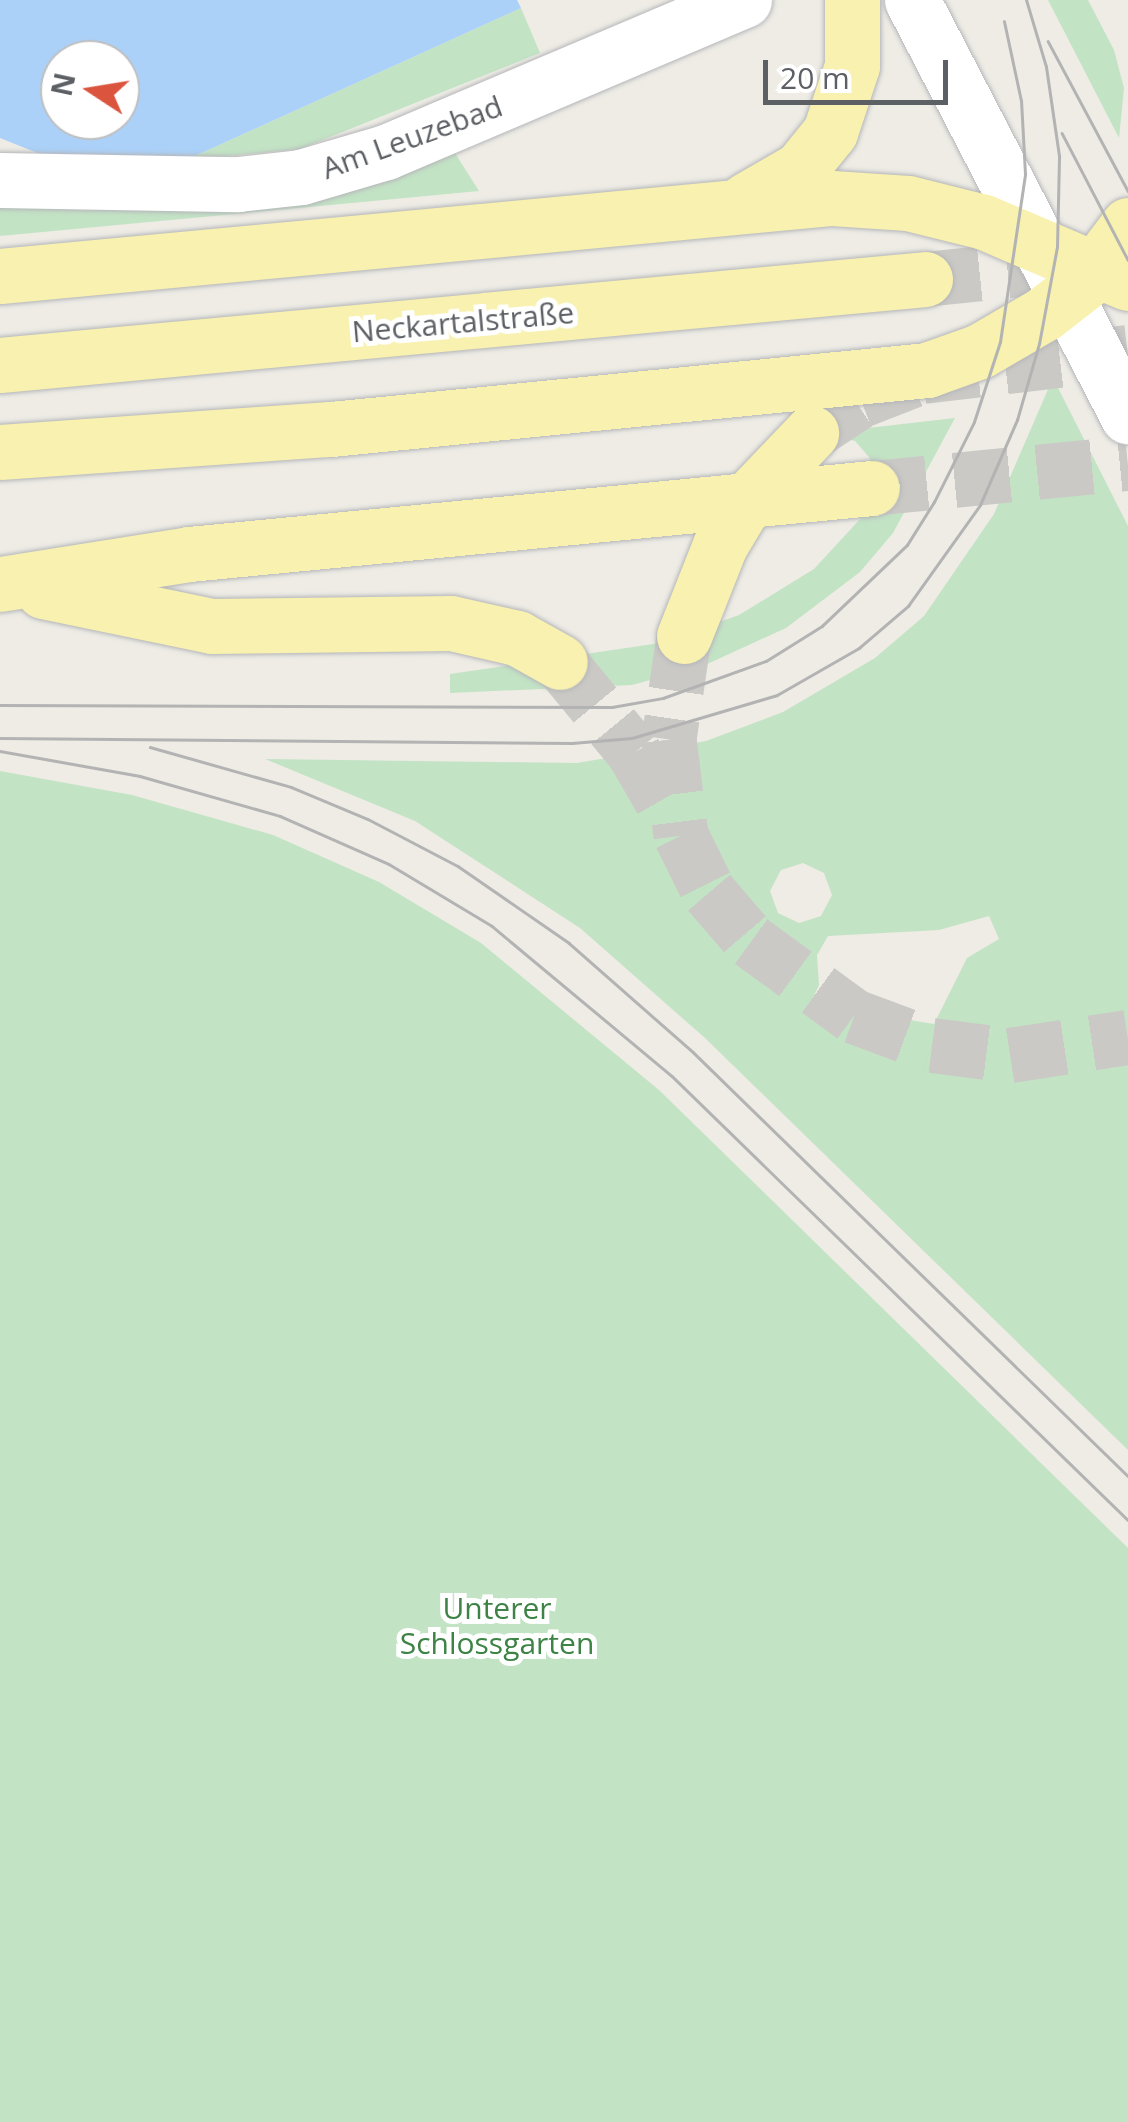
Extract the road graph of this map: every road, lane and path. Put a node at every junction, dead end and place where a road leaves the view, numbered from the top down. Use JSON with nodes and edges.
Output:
{"nodes":[{"id":1,"x":744,"y":0,"type":"edge"},
{"id":2,"x":852,"y":0,"type":"edge"},
{"id":3,"x":921,"y":18,"type":"edge"},
{"id":4,"x":0,"y":180,"type":"edge"},
{"id":5,"x":728,"y":206,"type":"junction"},
{"id":6,"x":1029,"y":237,"type":"junction"},
{"id":7,"x":1105,"y":268,"type":"edge"},
{"id":8,"x":0,"y":276,"type":"edge"},
{"id":9,"x":925,"y":280,"type":"tunnel mouth"},
{"id":10,"x":0,"y":365,"type":"edge"},
{"id":11,"x":1128,"y":416,"type":"edge"},
{"id":12,"x":811,"y":433,"type":"tunnel mouth"},
{"id":13,"x":0,"y":452,"type":"edge"},
{"id":14,"x":872,"y":488,"type":"tunnel mouth"},
{"id":15,"x":746,"y":500,"type":"junction"},
{"id":16,"x":0,"y":586,"type":"edge"},
{"id":17,"x":684,"y":636,"type":"tunnel mouth"},
{"id":18,"x":560,"y":662,"type":"tunnel mouth"}],
"edges":[{"from":1,"to":4,"type":"street","name":"Am Leuzebad"},
{"from":2,"to":5,"type":"main road"},
{"from":3,"to":6,"type":"street"},
{"from":5,"to":6,"type":"main road"},
{"from":5,"to":8,"type":"main road"},
{"from":6,"to":7,"type":"main road"},
{"from":7,"to":11,"type":"street"},
{"from":7,"to":13,"type":"main road"},
{"from":9,"to":10,"type":"main road","name":"Neckartalstraße"},
{"from":12,"to":15,"type":"main road"},
{"from":14,"to":15,"type":"main road"},
{"from":15,"to":16,"type":"main road"},
{"from":15,"to":17,"type":"main road"},
{"from":16,"to":18,"type":"main road"}]}
